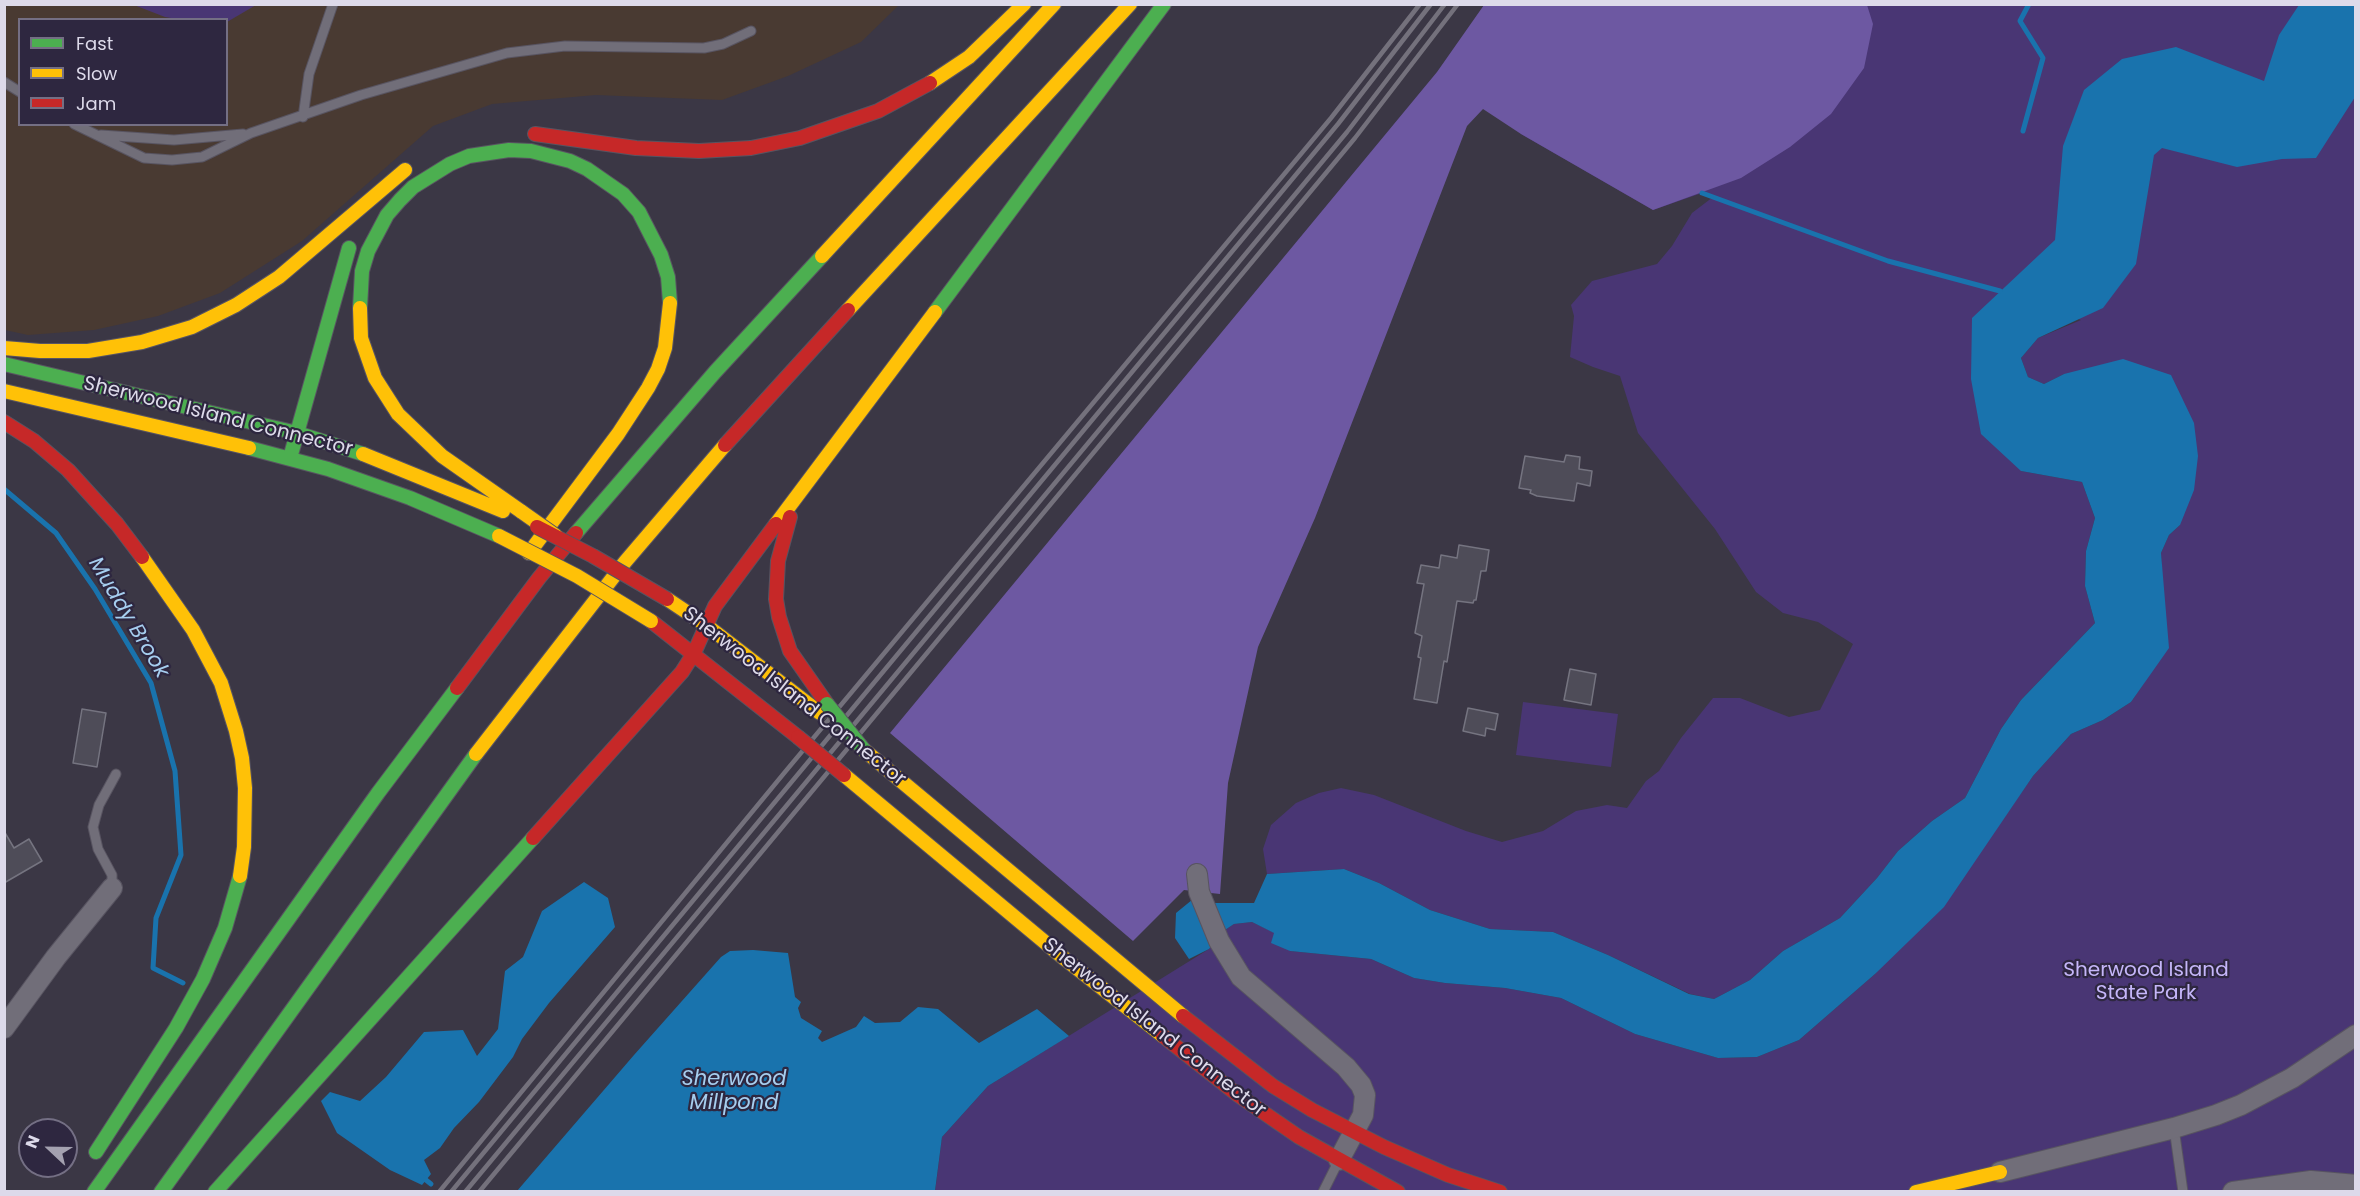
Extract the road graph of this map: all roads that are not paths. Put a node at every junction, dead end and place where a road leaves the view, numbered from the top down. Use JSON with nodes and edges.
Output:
{"nodes":[{"id":1,"x":1024,"y":4,"type":"edge"},
{"id":2,"x":1053,"y":4,"type":"edge"},
{"id":3,"x":1130,"y":4,"type":"edge"},
{"id":4,"x":1164,"y":4,"type":"edge"},
{"id":5,"x":333,"y":5,"type":"edge"},
{"id":6,"x":751,"y":31,"type":"dead end"},
{"id":7,"x":4,"y":82,"type":"edge"},
{"id":8,"x":18,"y":91,"type":"edge"},
{"id":9,"x":303,"y":117,"type":"junction"},
{"id":10,"x":78,"y":126,"type":"edge"},
{"id":11,"x":520,"y":132,"type":"dead end"},
{"id":12,"x":251,"y":133,"type":"junction"},
{"id":13,"x":94,"y":135,"type":"junction"},
{"id":14,"x":413,"y":164,"type":"dead end"},
{"id":15,"x":389,"y":183,"type":"junction"},
{"id":16,"x":4,"y":348,"type":"edge"},
{"id":17,"x":4,"y":364,"type":"edge"},
{"id":18,"x":4,"y":391,"type":"edge"},
{"id":19,"x":4,"y":422,"type":"edge"},
{"id":20,"x":297,"y":433,"type":"junction"},
{"id":21,"x":290,"y":458,"type":"junction"},
{"id":22,"x":796,"y":500,"type":"junction"},
{"id":23,"x":520,"y":515,"type":"junction"},
{"id":24,"x":522,"y":563,"type":"dead end"},
{"id":25,"x":706,"y":625,"type":"junction"},
{"id":26,"x":694,"y":653,"type":"junction"},
{"id":27,"x":437,"y":692,"type":"dead end"},
{"id":28,"x":823,"y":708,"type":"junction"},
{"id":29,"x":116,"y":774,"type":"dead end"},
{"id":30,"x":378,"y":793,"type":"junction"},
{"id":31,"x":1197,"y":874,"type":"dead end"},
{"id":32,"x":112,"y":888,"type":"joint"},
{"id":33,"x":4,"y":1028,"type":"edge"},
{"id":34,"x":2355,"y":1035,"type":"edge"},
{"id":35,"x":2174,"y":1128,"type":"junction"},
{"id":36,"x":1353,"y":1133,"type":"junction"},
{"id":37,"x":1339,"y":1160,"type":"junction"},
{"id":38,"x":89,"y":1163,"type":"dead end"},
{"id":39,"x":2000,"y":1177,"type":"joint"},
{"id":40,"x":2355,"y":1185,"type":"edge"},
{"id":41,"x":93,"y":1191,"type":"edge"},
{"id":42,"x":161,"y":1191,"type":"edge"},
{"id":43,"x":215,"y":1191,"type":"edge"},
{"id":44,"x":1323,"y":1191,"type":"edge"},
{"id":45,"x":1398,"y":1191,"type":"edge"},
{"id":46,"x":1500,"y":1191,"type":"edge"},
{"id":47,"x":1916,"y":1191,"type":"edge"},
{"id":48,"x":2183,"y":1191,"type":"edge"},
{"id":49,"x":2233,"y":1191,"type":"edge"}],
"edges":[{"from":1,"to":11,"type":"main road"},
{"from":2,"to":30,"type":"main road"},
{"from":3,"to":42,"type":"main road"},
{"from":4,"to":22,"type":"main road"},
{"from":5,"to":9,"type":"lane"},
{"from":6,"to":9,"type":"lane"},
{"from":7,"to":8,"type":"lane"},
{"from":9,"to":12,"type":"lane"},
{"from":10,"to":13,"type":"lane"},
{"from":12,"to":13,"type":"lane"},
{"from":12,"to":13,"type":"lane"},
{"from":14,"to":15,"type":"main road"},
{"from":15,"to":16,"type":"main road"},
{"from":15,"to":20,"type":"main road"},
{"from":17,"to":20,"type":"main road","name":"Sherwood Island Connector"},
{"from":18,"to":21,"type":"main road","name":"Sherwood Island Connector"},
{"from":19,"to":38,"type":"main road"},
{"from":20,"to":21,"type":"main road"},
{"from":20,"to":23,"type":"main road","name":"Sherwood Island Connector"},
{"from":21,"to":26,"type":"main road","name":"Sherwood Island Connector","bridge":true},
{"from":22,"to":25,"type":"main road"},
{"from":22,"to":28,"type":"main road"},
{"from":23,"to":24,"type":"main road"},
{"from":23,"to":25,"type":"main road","name":"Sherwood Island Connector","bridge":true},
{"from":25,"to":26,"type":"main road"},
{"from":25,"to":28,"type":"main road","name":"Sherwood Island Connector"},
{"from":26,"to":37,"type":"main road","name":"Sherwood Island Connector","bridge":true},
{"from":26,"to":43,"type":"main road"},
{"from":27,"to":30,"type":"main road"},
{"from":28,"to":36,"type":"main road","name":"Sherwood Island Connector","bridge":true},
{"from":29,"to":32,"type":"lane"},
{"from":30,"to":41,"type":"main road"},
{"from":31,"to":36,"type":"street"},
{"from":32,"to":33,"type":"street"},
{"from":34,"to":35,"type":"street"},
{"from":35,"to":39,"type":"street"},
{"from":35,"to":48,"type":"lane"},
{"from":36,"to":37,"type":"street"},
{"from":36,"to":46,"type":"main road","name":"Sherwood Island Connector"},
{"from":37,"to":44,"type":"lane"},
{"from":37,"to":45,"type":"main road","name":"Sherwood Island Connector"},
{"from":39,"to":47,"type":"main road"},
{"from":40,"to":49,"type":"street"}]}
